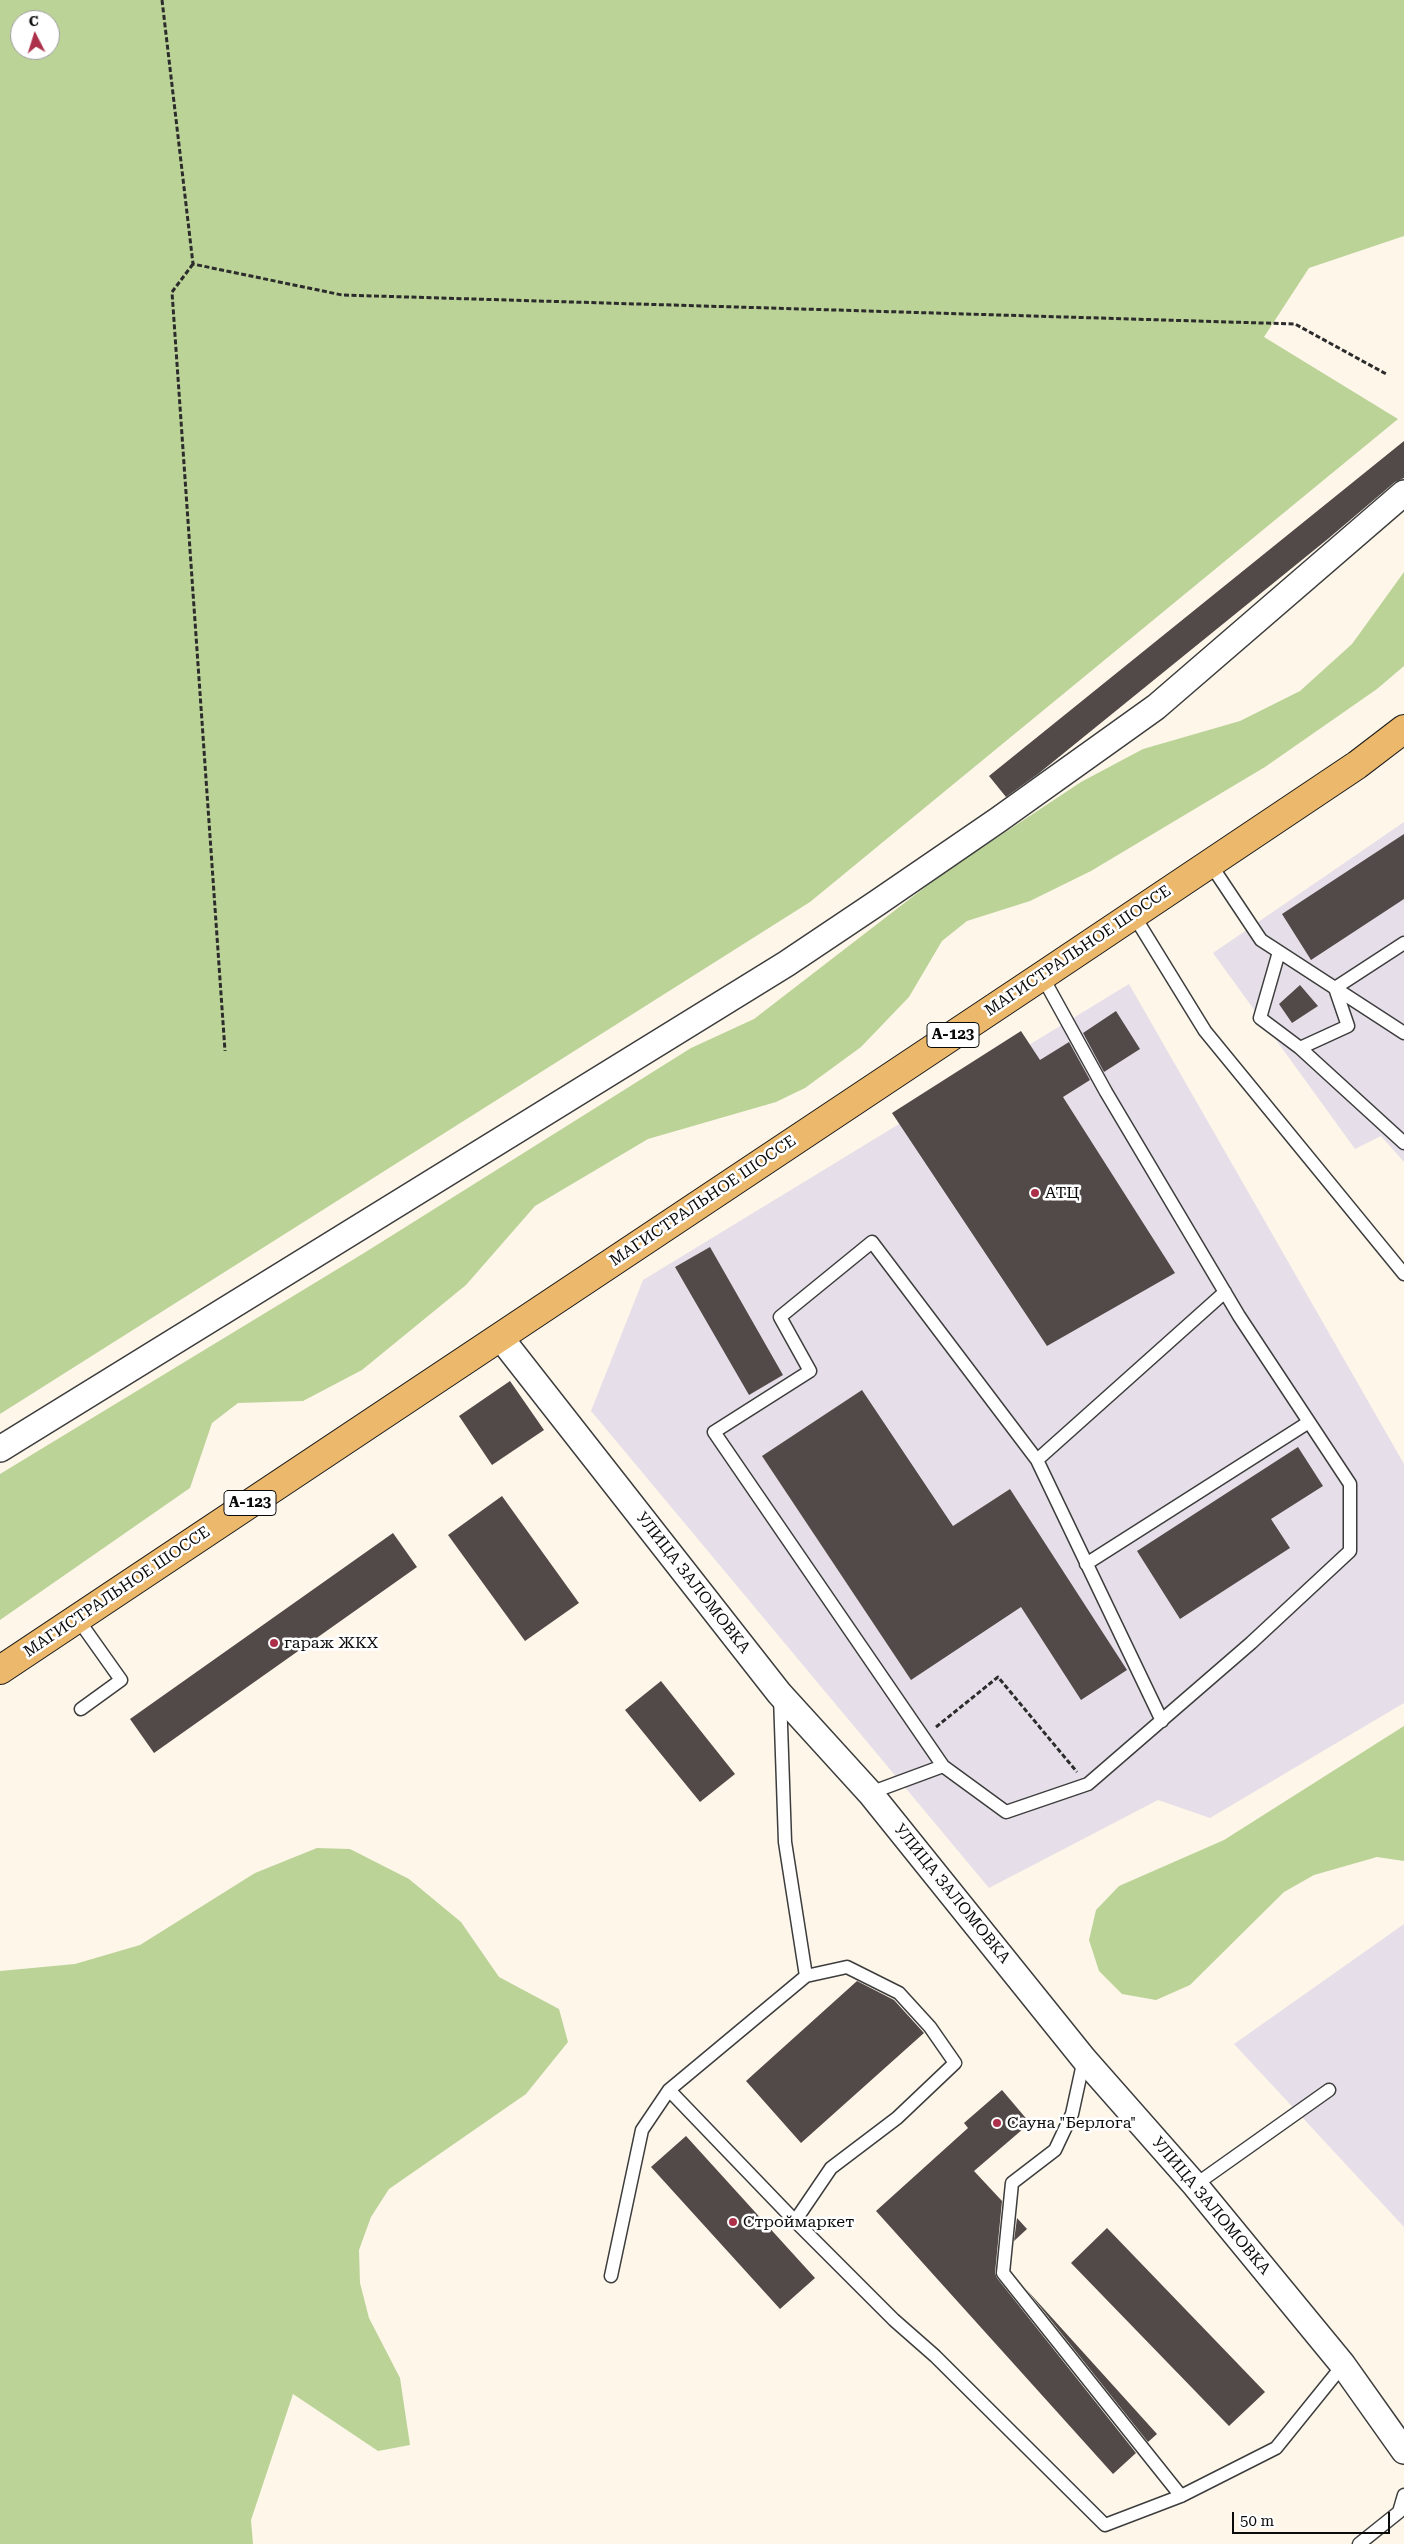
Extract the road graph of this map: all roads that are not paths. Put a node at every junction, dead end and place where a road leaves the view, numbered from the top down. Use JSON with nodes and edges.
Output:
{"nodes":[{"id":1,"x":1404,"y":493,"type":"edge"},
{"id":2,"x":1404,"y":729,"type":"edge"},
{"id":3,"x":1209,"y":862,"type":"junction"},
{"id":4,"x":1132,"y":914,"type":"junction"},
{"id":5,"x":1404,"y":944,"type":"edge"},
{"id":6,"x":1279,"y":952,"type":"junction"},
{"id":7,"x":1042,"y":976,"type":"junction"},
{"id":8,"x":1335,"y":988,"type":"junction"},
{"id":9,"x":1404,"y":1033,"type":"edge"},
{"id":10,"x":1300,"y":1048,"type":"junction"},
{"id":11,"x":1404,"y":1143,"type":"edge"},
{"id":12,"x":1404,"y":1274,"type":"edge"},
{"id":13,"x":1225,"y":1292,"type":"junction"},
{"id":14,"x":500,"y":1337,"type":"junction"},
{"id":15,"x":1308,"y":1422,"type":"junction"},
{"id":16,"x":0,"y":1449,"type":"edge"},
{"id":17,"x":1037,"y":1460,"type":"junction"},
{"id":18,"x":1086,"y":1564,"type":"junction"},
{"id":19,"x":77,"y":1618,"type":"junction"},
{"id":20,"x":0,"y":1670,"type":"edge"},
{"id":21,"x":780,"y":1693,"type":"junction"},
{"id":22,"x":80,"y":1709,"type":"dead end"},
{"id":23,"x":1162,"y":1721,"type":"junction"},
{"id":24,"x":943,"y":1766,"type":"junction"},
{"id":25,"x":870,"y":1793,"type":"junction"},
{"id":26,"x":806,"y":1976,"type":"junction"},
{"id":27,"x":1084,"y":2059,"type":"junction"},
{"id":28,"x":669,"y":2090,"type":"junction"},
{"id":29,"x":1329,"y":2090,"type":"dead end"},
{"id":30,"x":1195,"y":2185,"type":"junction"},
{"id":31,"x":795,"y":2221,"type":"junction"},
{"id":32,"x":611,"y":2276,"type":"dead end"},
{"id":33,"x":1343,"y":2365,"type":"junction"},
{"id":34,"x":1404,"y":2451,"type":"edge"},
{"id":35,"x":1180,"y":2496,"type":"junction"},
{"id":36,"x":1404,"y":2496,"type":"edge"},
{"id":37,"x":1359,"y":2544,"type":"edge"}],
"edges":[{"from":1,"to":16,"type":"street"},
{"from":2,"to":3,"type":"main road","name":"МАГИСТРАЛЬНОЕ ШОССЕ","number":"А-123"},
{"from":3,"to":4,"type":"main road","name":"МАГИСТРАЛЬНОЕ ШОССЕ","number":"А-123"},
{"from":3,"to":6,"type":"lane"},
{"from":4,"to":7,"type":"main road","name":"МАГИСТРАЛЬНОЕ ШОССЕ","number":"А-123"},
{"from":4,"to":12,"type":"lane"},
{"from":5,"to":8,"type":"lane"},
{"from":6,"to":8,"type":"lane"},
{"from":6,"to":10,"type":"lane"},
{"from":7,"to":13,"type":"lane"},
{"from":7,"to":14,"type":"main road","name":"МАГИСТРАЛЬНОЕ ШОССЕ","number":"А-123"},
{"from":8,"to":9,"type":"lane"},
{"from":8,"to":10,"type":"lane"},
{"from":10,"to":11,"type":"lane"},
{"from":13,"to":15,"type":"lane"},
{"from":13,"to":17,"type":"lane"},
{"from":14,"to":19,"type":"main road","name":"МАГИСТРАЛЬНОЕ ШОССЕ","number":"А-123"},
{"from":14,"to":21,"type":"street","name":"УЛИЦА ЗАЛОМОВКА"},
{"from":15,"to":18,"type":"lane"},
{"from":15,"to":23,"type":"lane"},
{"from":17,"to":18,"type":"lane"},
{"from":17,"to":24,"type":"lane"},
{"from":18,"to":23,"type":"lane"},
{"from":19,"to":20,"type":"main road","name":"МАГИСТРАЛЬНОЕ ШОССЕ","number":"А-123"},
{"from":19,"to":22,"type":"lane"},
{"from":21,"to":25,"type":"street","name":"УЛИЦА ЗАЛОМОВКА"},
{"from":21,"to":26,"type":"lane"},
{"from":23,"to":24,"type":"lane"},
{"from":24,"to":25,"type":"lane"},
{"from":25,"to":27,"type":"street","name":"УЛИЦА ЗАЛОМОВКА"},
{"from":26,"to":28,"type":"lane"},
{"from":26,"to":31,"type":"lane"},
{"from":27,"to":30,"type":"street","name":"УЛИЦА ЗАЛОМОВКА"},
{"from":27,"to":35,"type":"lane"},
{"from":28,"to":31,"type":"lane"},
{"from":28,"to":32,"type":"lane"},
{"from":29,"to":30,"type":"lane"},
{"from":30,"to":33,"type":"street","name":"УЛИЦА ЗАЛОМОВКА"},
{"from":31,"to":35,"type":"lane"},
{"from":33,"to":34,"type":"street","name":"УЛИЦА ЗАЛОМОВКА"},
{"from":33,"to":35,"type":"lane"},
{"from":36,"to":37,"type":"lane"}]}
